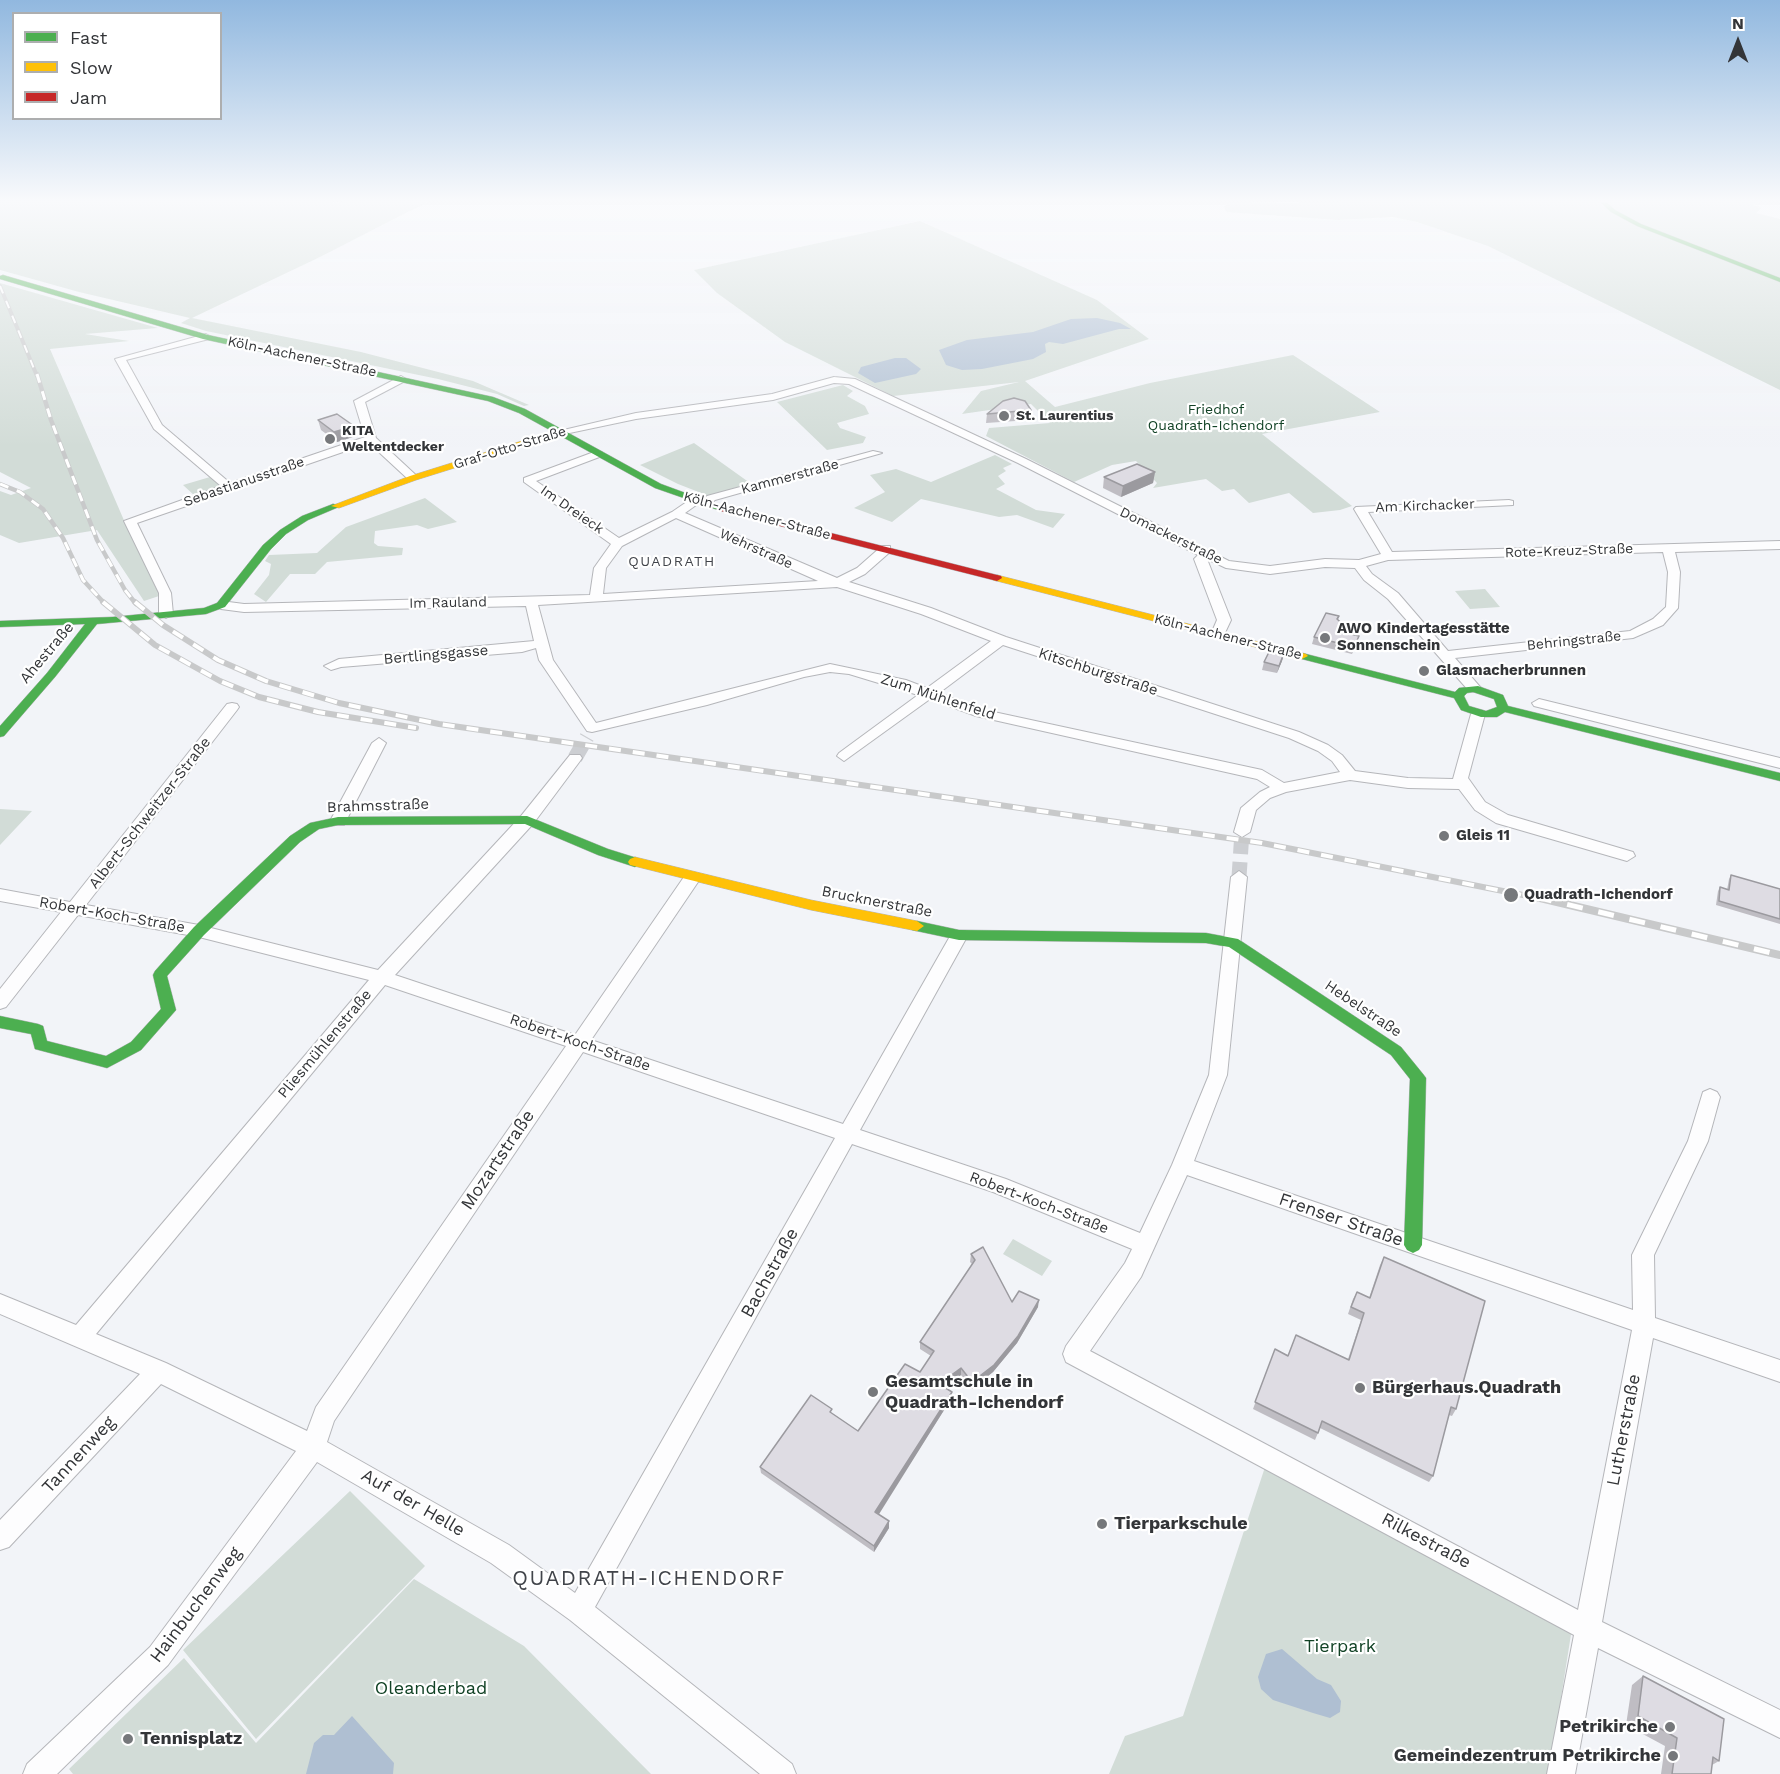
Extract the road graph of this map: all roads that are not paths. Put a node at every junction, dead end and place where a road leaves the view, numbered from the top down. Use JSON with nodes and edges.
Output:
{"nodes":[{"id":1,"x":19,"y":282,"type":"edge"},
{"id":2,"x":206,"y":337,"type":"junction"},
{"id":3,"x":402,"y":379,"type":"junction"},
{"id":4,"x":841,"y":380,"type":"joint"},
{"id":5,"x":560,"y":432,"type":"junction"},
{"id":6,"x":371,"y":439,"type":"junction"},
{"id":7,"x":877,"y":453,"type":"dead end"},
{"id":8,"x":598,"y":454,"type":"junction"},
{"id":9,"x":413,"y":478,"type":"junction"},
{"id":10,"x":228,"y":487,"type":"junction"},
{"id":11,"x":700,"y":502,"type":"junction"},
{"id":12,"x":1509,"y":503,"type":"dead end"},
{"id":13,"x":676,"y":514,"type":"junction"},
{"id":14,"x":618,"y":543,"type":"junction"},
{"id":15,"x":1780,"y":545,"type":"edge"},
{"id":16,"x":886,"y":549,"type":"junction"},
{"id":17,"x":1668,"y":549,"type":"junction"},
{"id":18,"x":1206,"y":554,"type":"junction"},
{"id":19,"x":1389,"y":556,"type":"junction"},
{"id":20,"x":1359,"y":564,"type":"junction"},
{"id":21,"x":837,"y":582,"type":"junction"},
{"id":22,"x":596,"y":598,"type":"junction"},
{"id":23,"x":531,"y":602,"type":"junction"},
{"id":24,"x":221,"y":605,"type":"junction"},
{"id":25,"x":166,"y":614,"type":"junction"},
{"id":26,"x":94,"y":620,"type":"junction"},
{"id":27,"x":0,"y":624,"type":"edge"},
{"id":28,"x":1218,"y":634,"type":"junction"},
{"id":29,"x":1001,"y":640,"type":"junction"},
{"id":30,"x":542,"y":643,"type":"junction"},
{"id":31,"x":1444,"y":655,"type":"junction"},
{"id":32,"x":331,"y":666,"type":"dead end"},
{"id":33,"x":1474,"y":688,"type":"junction"},
{"id":34,"x":931,"y":694,"type":"junction"},
{"id":35,"x":1458,"y":696,"type":"junction"},
{"id":36,"x":1539,"y":703,"type":"dead end"},
{"id":37,"x":232,"y":707,"type":"dead end"},
{"id":38,"x":1503,"y":708,"type":"junction"},
{"id":39,"x":1478,"y":714,"type":"junction"},
{"id":40,"x":1606,"y":720,"type":"junction"},
{"id":41,"x":1592,"y":730,"type":"junction"},
{"id":42,"x":0,"y":733,"type":"edge"},
{"id":43,"x":379,"y":743,"type":"dead end"},
{"id":44,"x":844,"y":756,"type":"dead end"},
{"id":45,"x":575,"y":758,"type":"tunnel mouth"},
{"id":46,"x":1780,"y":763,"type":"edge"},
{"id":47,"x":1350,"y":775,"type":"junction"},
{"id":48,"x":1780,"y":777,"type":"edge"},
{"id":49,"x":1462,"y":784,"type":"junction"},
{"id":50,"x":1282,"y":788,"type":"junction"},
{"id":51,"x":527,"y":820,"type":"junction"},
{"id":52,"x":338,"y":821,"type":"junction"},
{"id":53,"x":1242,"y":832,"type":"tunnel mouth"},
{"id":54,"x":1627,"y":856,"type":"dead end"},
{"id":55,"x":1239,"y":877,"type":"tunnel mouth"},
{"id":56,"x":692,"y":878,"type":"junction"},
{"id":57,"x":0,"y":895,"type":"edge"},
{"id":58,"x":77,"y":907,"type":"junction"},
{"id":59,"x":199,"y":931,"type":"junction"},
{"id":60,"x":959,"y":935,"type":"junction"},
{"id":61,"x":1233,"y":943,"type":"junction"},
{"id":62,"x":382,"y":976,"type":"junction"},
{"id":63,"x":0,"y":1002,"type":"edge"},
{"id":64,"x":0,"y":1022,"type":"edge"},
{"id":65,"x":579,"y":1042,"type":"junction"},
{"id":66,"x":1710,"y":1097,"type":"dead end"},
{"id":67,"x":848,"y":1134,"type":"junction"},
{"id":68,"x":1182,"y":1165,"type":"junction"},
{"id":69,"x":1145,"y":1245,"type":"junction"},
{"id":70,"x":1413,"y":1245,"type":"junction"},
{"id":71,"x":0,"y":1304,"type":"edge"},
{"id":72,"x":1644,"y":1325,"type":"junction"},
{"id":73,"x":81,"y":1336,"type":"junction"},
{"id":74,"x":158,"y":1371,"type":"junction"},
{"id":75,"x":1780,"y":1371,"type":"edge"},
{"id":76,"x":314,"y":1447,"type":"junction"},
{"id":77,"x":0,"y":1538,"type":"edge"},
{"id":78,"x":579,"y":1611,"type":"junction"},
{"id":79,"x":1586,"y":1628,"type":"junction"},
{"id":80,"x":1780,"y":1724,"type":"edge"},
{"id":81,"x":37,"y":1774,"type":"edge"},
{"id":82,"x":782,"y":1774,"type":"edge"},
{"id":83,"x":1561,"y":1774,"type":"edge"}],
"edges":[{"from":1,"to":2,"type":"main road","name":"Köln-Aachener-Straße"},
{"from":2,"to":3,"type":"main road","name":"Köln-Aachener-Straße"},
{"from":2,"to":10,"type":"street"},
{"from":3,"to":5,"type":"main road","name":"Köln-Aachener-Straße"},
{"from":3,"to":6,"type":"street"},
{"from":4,"to":5,"type":"street","name":"Graf-Otto-Straße"},
{"from":4,"to":18,"type":"street","name":"Domackerstraße"},
{"from":5,"to":8,"type":"main road","name":"Köln-Aachener-Straße"},
{"from":5,"to":9,"type":"main road","name":"Graf-Otto-Straße"},
{"from":6,"to":9,"type":"street"},
{"from":6,"to":10,"type":"street","name":"Sebastianusstraße"},
{"from":7,"to":11,"type":"street","name":"Kammerstraße"},
{"from":8,"to":11,"type":"main road","name":"Köln-Aachener-Straße"},
{"from":8,"to":14,"type":"street","name":"Im Dreieck"},
{"from":9,"to":24,"type":"main road","name":"Graf-Otto-Straße"},
{"from":10,"to":25,"type":"street","name":"Sebastianusstraße"},
{"from":11,"to":13,"type":"street","name":"Kammerstraße"},
{"from":11,"to":16,"type":"main road","name":"Köln-Aachener-Straße"},
{"from":12,"to":19,"type":"street","name":"Am Kirchacker"},
{"from":13,"to":14,"type":"street","name":"Kammerstraße"},
{"from":13,"to":21,"type":"street","name":"Wehrstraße"},
{"from":14,"to":22,"type":"street","name":"Kammerstraße"},
{"from":15,"to":17,"type":"street","name":"Rote-Kreuz-Straße"},
{"from":16,"to":21,"type":"street","name":"Im Rauland"},
{"from":16,"to":28,"type":"main road","name":"Köln-Aachener-Straße"},
{"from":17,"to":19,"type":"street","name":"Rote-Kreuz-Straße"},
{"from":17,"to":31,"type":"street","name":"Behringstraße"},
{"from":18,"to":20,"type":"street","name":"Domackerstraße"},
{"from":18,"to":28,"type":"street"},
{"from":19,"to":20,"type":"street","name":"Rote-Kreuz-Straße"},
{"from":20,"to":31,"type":"street"},
{"from":21,"to":22,"type":"street","name":"Im Rauland"},
{"from":21,"to":29,"type":"street","name":"Kitschburgstraße"},
{"from":22,"to":23,"type":"street","name":"Im Rauland"},
{"from":23,"to":24,"type":"street","name":"Im Rauland"},
{"from":23,"to":30,"type":"street"},
{"from":24,"to":25,"type":"main road","name":"Im Rauland"},
{"from":25,"to":26,"type":"main road","name":"Im Rauland"},
{"from":26,"to":27,"type":"main road","name":"Im Rauland"},
{"from":26,"to":42,"type":"main road","name":"Ahestraße"},
{"from":28,"to":35,"type":"main road","name":"Köln-Aachener-Straße"},
{"from":29,"to":34,"type":"street"},
{"from":29,"to":47,"type":"street","name":"Kitschburgstraße"},
{"from":30,"to":32,"type":"street","name":"Bertlingsgasse"},
{"from":30,"to":34,"type":"street","name":"Zum Mühlenfeld"},
{"from":31,"to":33,"type":"street"},
{"from":33,"to":35,"type":"main road"},
{"from":33,"to":38,"type":"main road"},
{"from":34,"to":44,"type":"street"},
{"from":34,"to":50,"type":"street","name":"Zum Mühlenfeld"},
{"from":35,"to":39,"type":"main road"},
{"from":36,"to":40,"type":"street"},
{"from":37,"to":58,"type":"street","name":"Albert-Schweitzer-Straße"},
{"from":38,"to":39,"type":"main road"},
{"from":38,"to":41,"type":"main road"},
{"from":39,"to":49,"type":"street"},
{"from":40,"to":41,"type":"street"},
{"from":40,"to":46,"type":"street"},
{"from":41,"to":48,"type":"main road"},
{"from":43,"to":52,"type":"street"},
{"from":45,"to":51,"type":"street","name":"Pliesmühlenstraße"},
{"from":47,"to":49,"type":"street"},
{"from":47,"to":50,"type":"street"},
{"from":49,"to":54,"type":"street"},
{"from":50,"to":53,"type":"street"},
{"from":51,"to":52,"type":"main road","name":"Brahmsstraße"},
{"from":51,"to":56,"type":"main road","name":"Brucknerstraße"},
{"from":51,"to":62,"type":"street","name":"Pliesmühlenstraße"},
{"from":52,"to":59,"type":"main road","name":"Brahmsstraße"},
{"from":55,"to":61,"type":"street"},
{"from":56,"to":60,"type":"main road","name":"Brucknerstraße"},
{"from":56,"to":65,"type":"street","name":"Mozartstraße"},
{"from":57,"to":58,"type":"street","name":"Robert-Koch-Straße"},
{"from":58,"to":59,"type":"street","name":"Robert-Koch-Straße"},
{"from":58,"to":63,"type":"street","name":"Albert-Schweitzer-Straße"},
{"from":59,"to":62,"type":"street","name":"Robert-Koch-Straße"},
{"from":59,"to":64,"type":"main road","name":"Brahmsstraße"},
{"from":60,"to":61,"type":"main road","name":"Brucknerstraße"},
{"from":60,"to":67,"type":"street","name":"Bachstraße"},
{"from":61,"to":68,"type":"street"},
{"from":61,"to":70,"type":"main road","name":"Hebelstraße"},
{"from":62,"to":65,"type":"street","name":"Robert-Koch-Straße"},
{"from":62,"to":73,"type":"street","name":"Pliesmühlenstraße"},
{"from":65,"to":67,"type":"street","name":"Robert-Koch-Straße"},
{"from":65,"to":76,"type":"street","name":"Mozartstraße"},
{"from":66,"to":72,"type":"street","name":"Lutherstraße"},
{"from":67,"to":69,"type":"street","name":"Robert-Koch-Straße"},
{"from":67,"to":78,"type":"street","name":"Bachstraße"},
{"from":68,"to":69,"type":"street"},
{"from":68,"to":70,"type":"street","name":"Frenser Straße"},
{"from":69,"to":79,"type":"street","name":"Rilkestraße"},
{"from":70,"to":72,"type":"street","name":"Frenser Straße"},
{"from":71,"to":73,"type":"street","name":"Auf der Helle"},
{"from":72,"to":75,"type":"street","name":"Frenser Straße"},
{"from":72,"to":79,"type":"street","name":"Lutherstraße"},
{"from":73,"to":74,"type":"street","name":"Auf der Helle"},
{"from":74,"to":76,"type":"street","name":"Auf der Helle"},
{"from":74,"to":77,"type":"street","name":"Tannenweg"},
{"from":76,"to":78,"type":"street","name":"Auf der Helle"},
{"from":76,"to":81,"type":"street","name":"Hainbuchenweg"},
{"from":78,"to":82,"type":"street","name":"Auf der Helle"},
{"from":79,"to":80,"type":"street","name":"Rilkestraße"},
{"from":79,"to":83,"type":"street","name":"Lutherstraße"}]}
